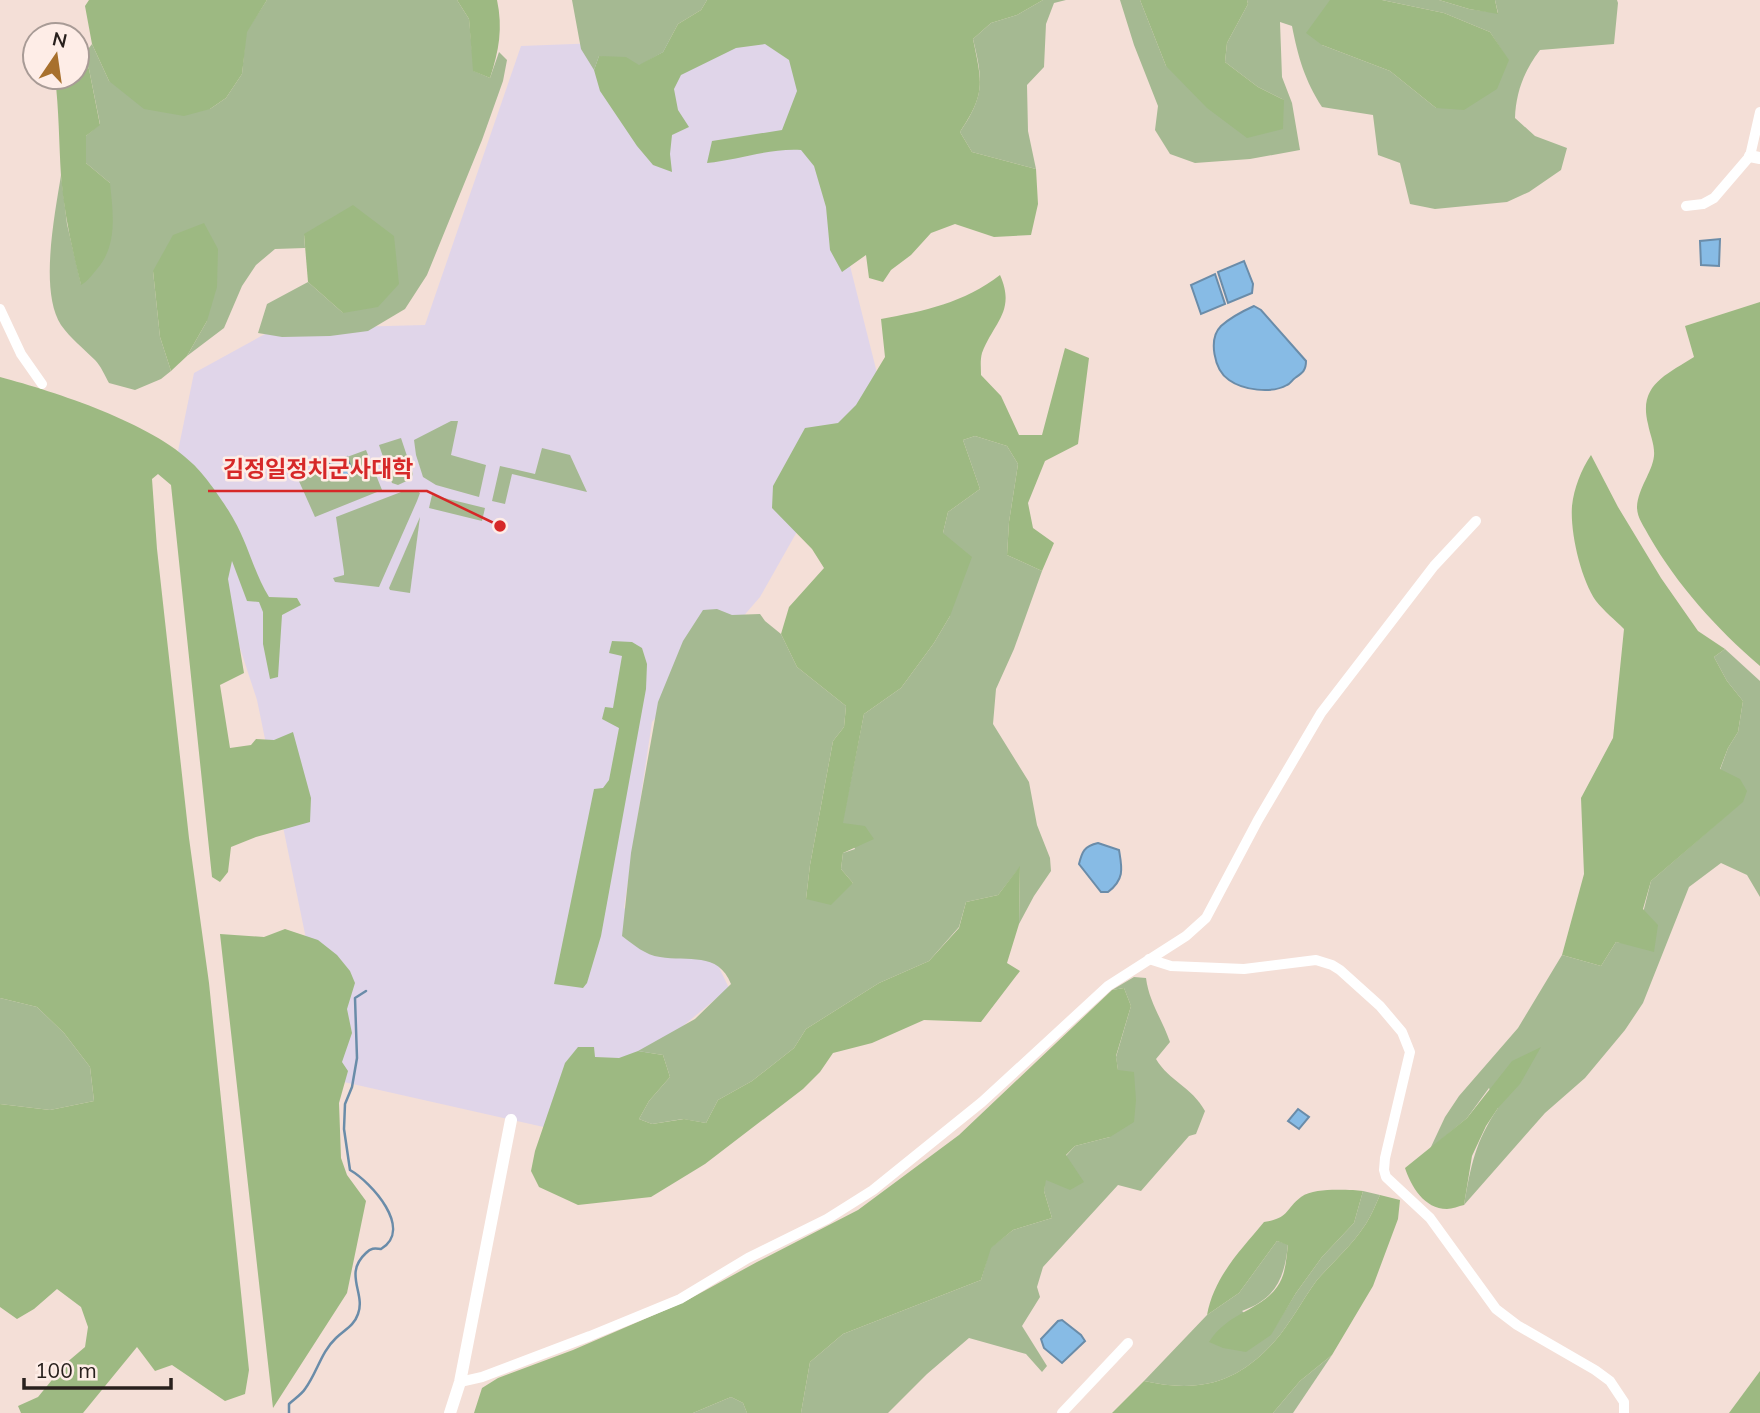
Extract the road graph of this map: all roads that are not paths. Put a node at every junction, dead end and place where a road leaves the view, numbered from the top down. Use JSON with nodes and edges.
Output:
{"nodes":[{"id":1,"x":1760,"y":112,"type":"edge"},
{"id":2,"x":1755,"y":157,"type":"edge"},
{"id":3,"x":1686,"y":206,"type":"dead end"},
{"id":4,"x":0,"y":309,"type":"edge"},
{"id":5,"x":42,"y":384,"type":"dead end"},
{"id":6,"x":1476,"y":521,"type":"dead end"},
{"id":7,"x":1149,"y":959,"type":"junction"},
{"id":8,"x":511,"y":1120,"type":"dead end"},
{"id":9,"x":1128,"y":1343,"type":"dead end"},
{"id":10,"x":460,"y":1382,"type":"junction"},
{"id":11,"x":450,"y":1413,"type":"edge"},
{"id":12,"x":1062,"y":1413,"type":"edge"},
{"id":13,"x":1624,"y":1413,"type":"edge"}],
"edges":[{"from":1,"to":2,"type":"street"},
{"from":2,"to":3,"type":"street"},
{"from":4,"to":5,"type":"street"},
{"from":6,"to":7,"type":"street"},
{"from":7,"to":10,"type":"street"},
{"from":7,"to":13,"type":"street"},
{"from":8,"to":10,"type":"street"},
{"from":9,"to":12,"type":"street"},
{"from":10,"to":11,"type":"street"}]}
